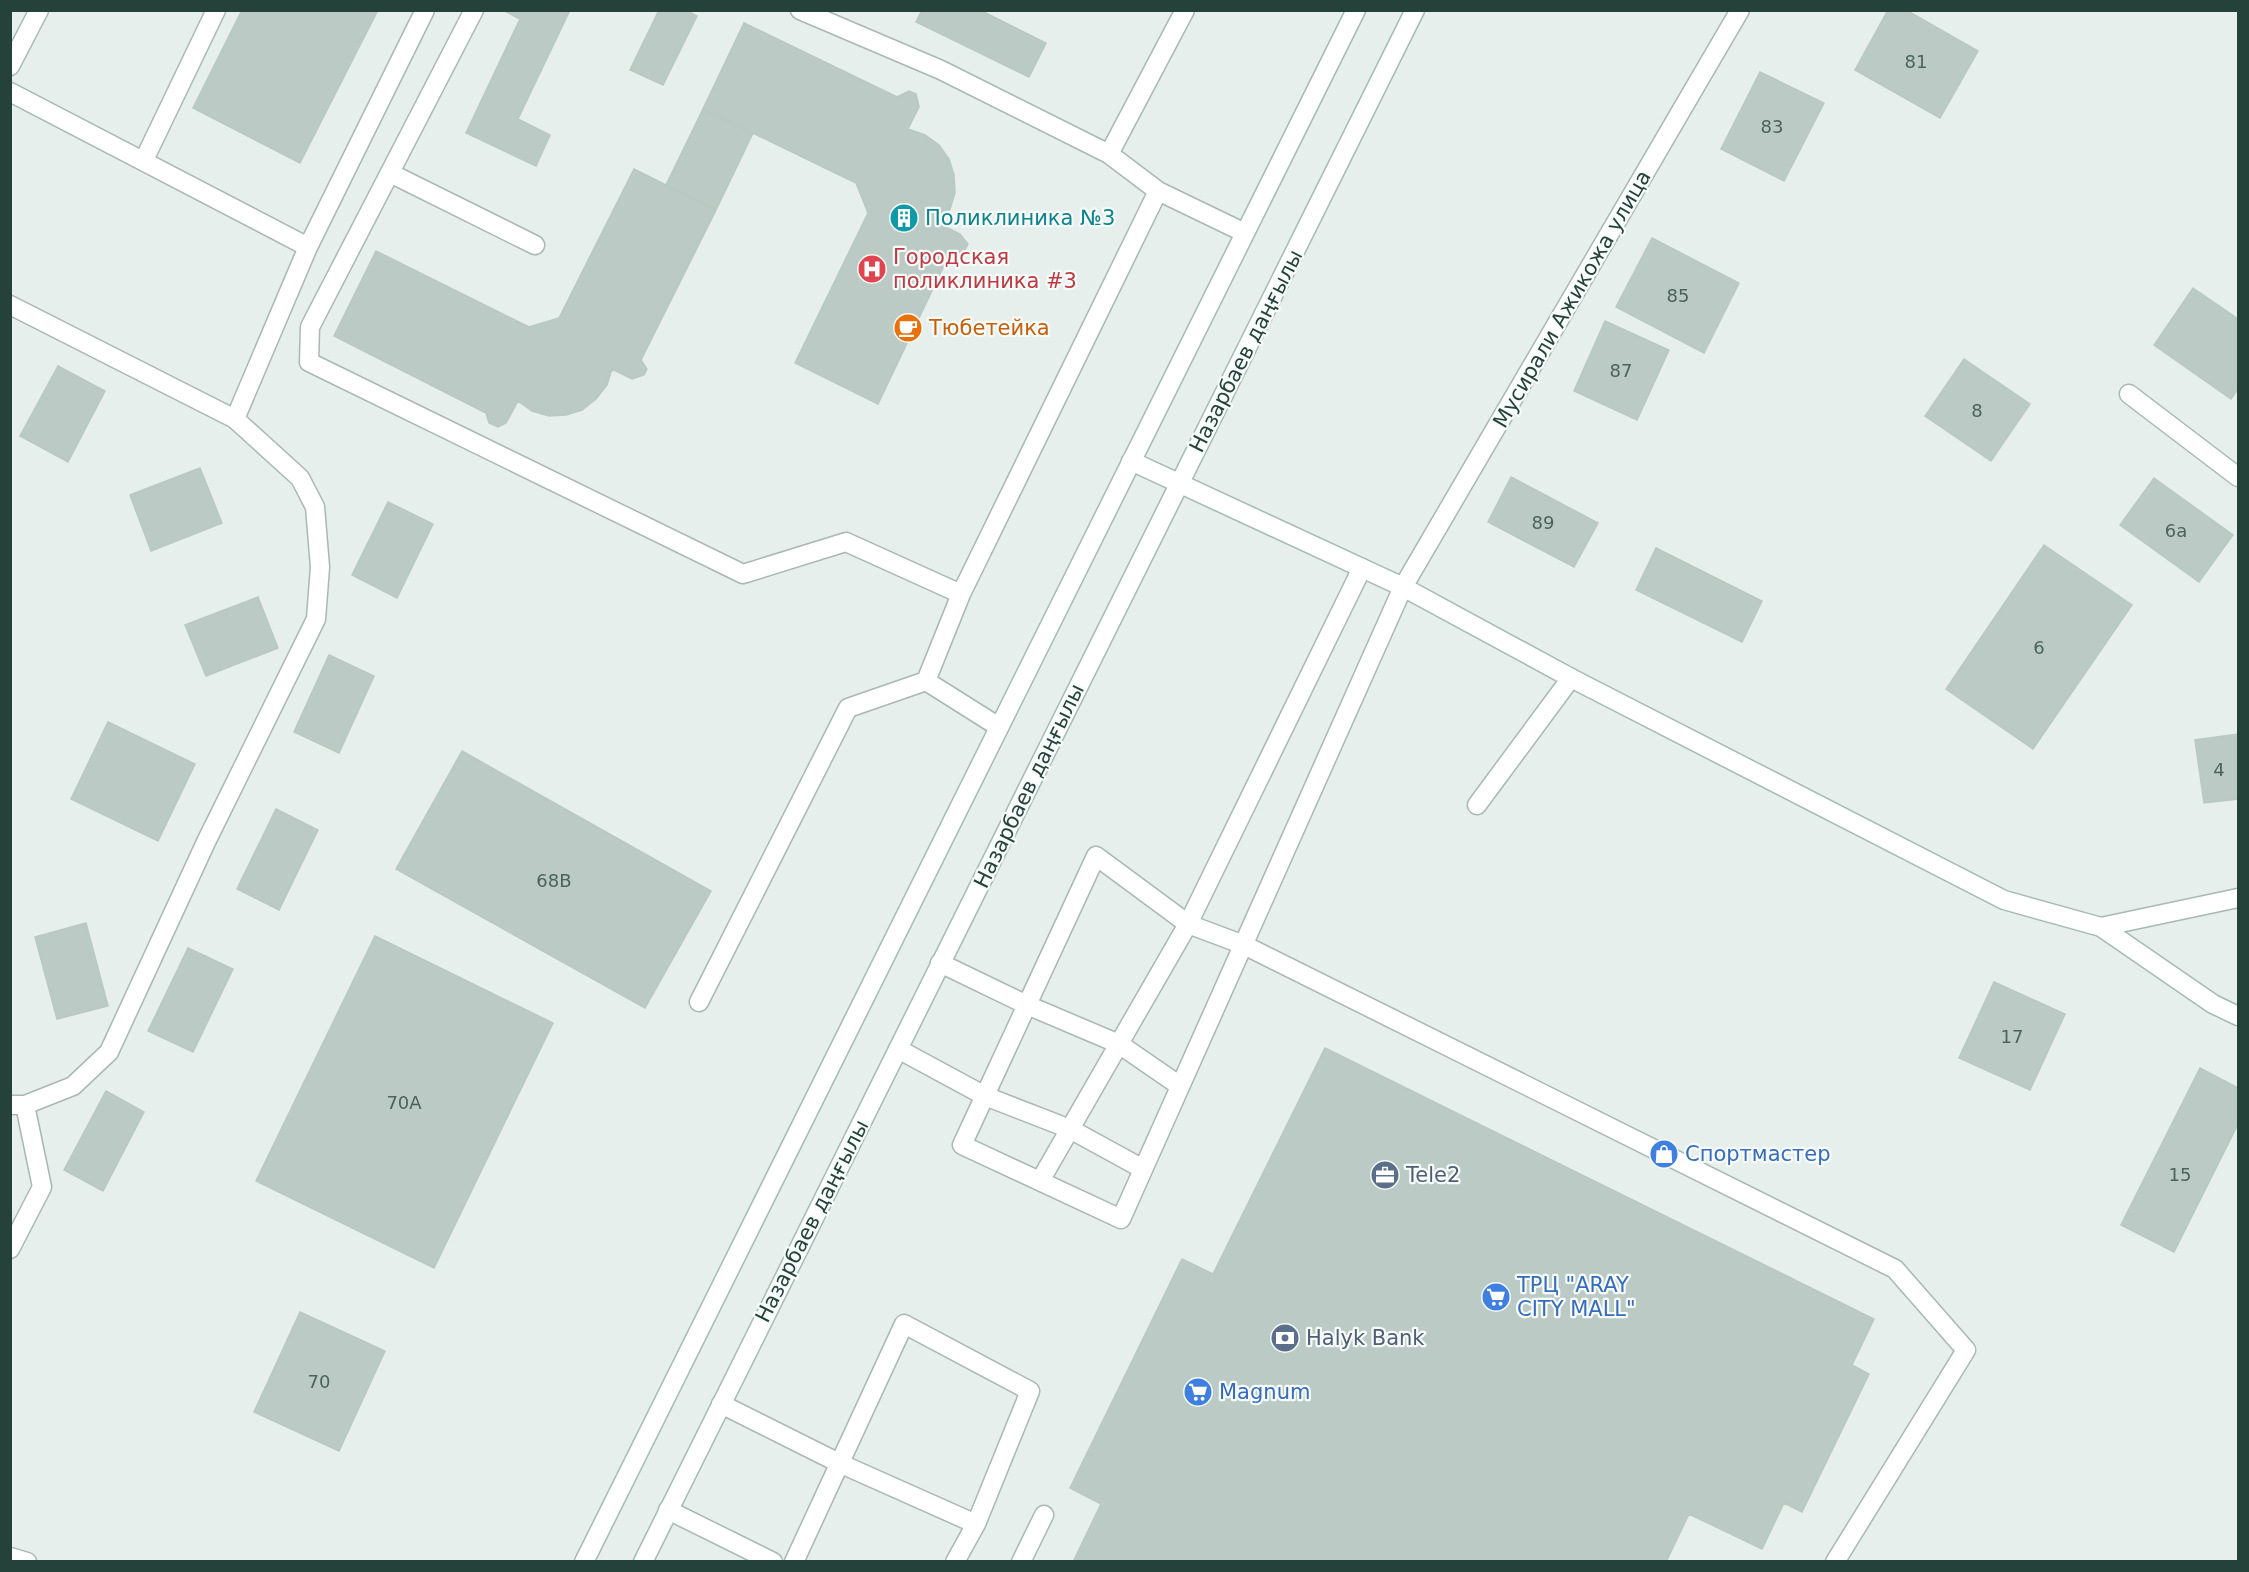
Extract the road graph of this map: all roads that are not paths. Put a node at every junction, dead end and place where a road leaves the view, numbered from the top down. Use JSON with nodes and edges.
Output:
{"nodes":[{"id":1,"x":39,"y":10,"type":"edge"},
{"id":2,"x":216,"y":10,"type":"edge"},
{"id":3,"x":425,"y":10,"type":"edge"},
{"id":4,"x":474,"y":10,"type":"edge"},
{"id":5,"x":800,"y":10,"type":"edge"},
{"id":6,"x":1185,"y":10,"type":"edge"},
{"id":7,"x":1356,"y":10,"type":"edge"},
{"id":8,"x":1415,"y":10,"type":"edge"},
{"id":9,"x":1740,"y":10,"type":"edge"},
{"id":10,"x":10,"y":66,"type":"edge"},
{"id":11,"x":10,"y":92,"type":"edge"},
{"id":12,"x":1109,"y":154,"type":"junction"},
{"id":13,"x":144,"y":160,"type":"junction"},
{"id":14,"x":390,"y":173,"type":"junction"},
{"id":15,"x":1158,"y":191,"type":"junction"},
{"id":16,"x":1244,"y":232,"type":"junction"},
{"id":17,"x":535,"y":245,"type":"dead end"},
{"id":18,"x":309,"y":247,"type":"junction"},
{"id":19,"x":10,"y":305,"type":"edge"},
{"id":20,"x":2129,"y":394,"type":"dead end"},
{"id":21,"x":235,"y":419,"type":"junction"},
{"id":22,"x":1131,"y":461,"type":"junction"},
{"id":23,"x":2238,"y":477,"type":"edge"},
{"id":24,"x":1179,"y":484,"type":"junction"},
{"id":25,"x":1362,"y":568,"type":"junction"},
{"id":26,"x":1403,"y":587,"type":"junction"},
{"id":27,"x":961,"y":594,"type":"junction"},
{"id":28,"x":1571,"y":678,"type":"junction"},
{"id":29,"x":926,"y":681,"type":"junction"},
{"id":30,"x":999,"y":727,"type":"junction"},
{"id":31,"x":1477,"y":805,"type":"dead end"},
{"id":32,"x":2238,"y":898,"type":"edge"},
{"id":33,"x":1188,"y":924,"type":"junction"},
{"id":34,"x":2102,"y":927,"type":"junction"},
{"id":35,"x":1244,"y":945,"type":"junction"},
{"id":36,"x":940,"y":963,"type":"junction"},
{"id":37,"x":699,"y":1002,"type":"dead end"},
{"id":38,"x":1027,"y":1005,"type":"junction"},
{"id":39,"x":2238,"y":1016,"type":"edge"},
{"id":40,"x":1119,"y":1044,"type":"junction"},
{"id":41,"x":898,"y":1049,"type":"junction"},
{"id":42,"x":1180,"y":1086,"type":"junction"},
{"id":43,"x":985,"y":1096,"type":"junction"},
{"id":44,"x":18,"y":1105,"type":"edge"},
{"id":45,"x":1070,"y":1130,"type":"junction"},
{"id":46,"x":1143,"y":1169,"type":"junction"},
{"id":47,"x":1040,"y":1181,"type":"junction"},
{"id":48,"x":10,"y":1249,"type":"edge"},
{"id":49,"x":721,"y":1404,"type":"junction"},
{"id":50,"x":839,"y":1463,"type":"junction"},
{"id":51,"x":668,"y":1510,"type":"junction"},
{"id":52,"x":1044,"y":1515,"type":"dead end"},
{"id":53,"x":976,"y":1524,"type":"junction"},
{"id":54,"x":10,"y":1557,"type":"edge"},
{"id":55,"x":27,"y":1562,"type":"edge"},
{"id":56,"x":584,"y":1562,"type":"edge"},
{"id":57,"x":643,"y":1562,"type":"edge"},
{"id":58,"x":773,"y":1562,"type":"edge"},
{"id":59,"x":794,"y":1562,"type":"edge"},
{"id":60,"x":955,"y":1562,"type":"edge"},
{"id":61,"x":1022,"y":1562,"type":"edge"},
{"id":62,"x":1835,"y":1562,"type":"edge"}],
"edges":[{"from":1,"to":10,"type":"main road"},
{"from":2,"to":13,"type":"main road"},
{"from":3,"to":18,"type":"main road"},
{"from":4,"to":14,"type":"main road"},
{"from":5,"to":12,"type":"main road"},
{"from":6,"to":12,"type":"main road"},
{"from":7,"to":16,"type":"main road"},
{"from":8,"to":24,"type":"main road","name":"Назарбаев даңғылы"},
{"from":9,"to":26,"type":"main road","name":"Мусирали Ажикожа улица"},
{"from":11,"to":13,"type":"main road"},
{"from":12,"to":15,"type":"main road"},
{"from":13,"to":18,"type":"main road"},
{"from":14,"to":17,"type":"main road"},
{"from":14,"to":27,"type":"main road"},
{"from":15,"to":16,"type":"main road"},
{"from":15,"to":27,"type":"main road"},
{"from":16,"to":22,"type":"main road"},
{"from":18,"to":21,"type":"main road"},
{"from":19,"to":21,"type":"main road"},
{"from":20,"to":23,"type":"main road"},
{"from":21,"to":44,"type":"main road"},
{"from":22,"to":24,"type":"main road"},
{"from":22,"to":30,"type":"main road"},
{"from":24,"to":25,"type":"main road"},
{"from":24,"to":36,"type":"main road","name":"Назарбаев даңғылы"},
{"from":25,"to":26,"type":"main road"},
{"from":25,"to":33,"type":"main road"},
{"from":26,"to":28,"type":"main road"},
{"from":26,"to":35,"type":"main road","name":"Мусирали Ажикожа улица"},
{"from":27,"to":29,"type":"main road"},
{"from":28,"to":31,"type":"main road"},
{"from":28,"to":34,"type":"main road"},
{"from":29,"to":30,"type":"main road"},
{"from":29,"to":37,"type":"main road"},
{"from":30,"to":56,"type":"main road"},
{"from":32,"to":34,"type":"main road"},
{"from":33,"to":35,"type":"main road"},
{"from":33,"to":38,"type":"main road"},
{"from":33,"to":40,"type":"main road"},
{"from":34,"to":39,"type":"main road"},
{"from":35,"to":42,"type":"main road","name":"Мусирали Ажикожа улица"},
{"from":35,"to":62,"type":"main road"},
{"from":36,"to":38,"type":"main road"},
{"from":36,"to":41,"type":"main road","name":"Назарбаев даңғылы"},
{"from":38,"to":40,"type":"main road"},
{"from":38,"to":43,"type":"main road"},
{"from":40,"to":42,"type":"main road"},
{"from":40,"to":45,"type":"main road"},
{"from":41,"to":43,"type":"main road"},
{"from":41,"to":49,"type":"main road","name":"Назарбаев даңғылы"},
{"from":42,"to":46,"type":"main road","name":"Мусирали Ажикожа улица"},
{"from":43,"to":45,"type":"main road"},
{"from":43,"to":47,"type":"main road"},
{"from":44,"to":48,"type":"main road"},
{"from":45,"to":46,"type":"main road"},
{"from":45,"to":47,"type":"main road"},
{"from":46,"to":47,"type":"main road","name":"Мусирали Ажикожа улица"},
{"from":49,"to":50,"type":"main road"},
{"from":49,"to":51,"type":"main road","name":"Назарбаев даңғылы"},
{"from":50,"to":53,"type":"main road"},
{"from":50,"to":53,"type":"main road"},
{"from":50,"to":59,"type":"main road"},
{"from":51,"to":57,"type":"main road","name":"Назарбаев даңғылы"},
{"from":51,"to":58,"type":"main road"},
{"from":52,"to":61,"type":"main road"},
{"from":53,"to":60,"type":"main road"},
{"from":54,"to":55,"type":"main road"}]}
